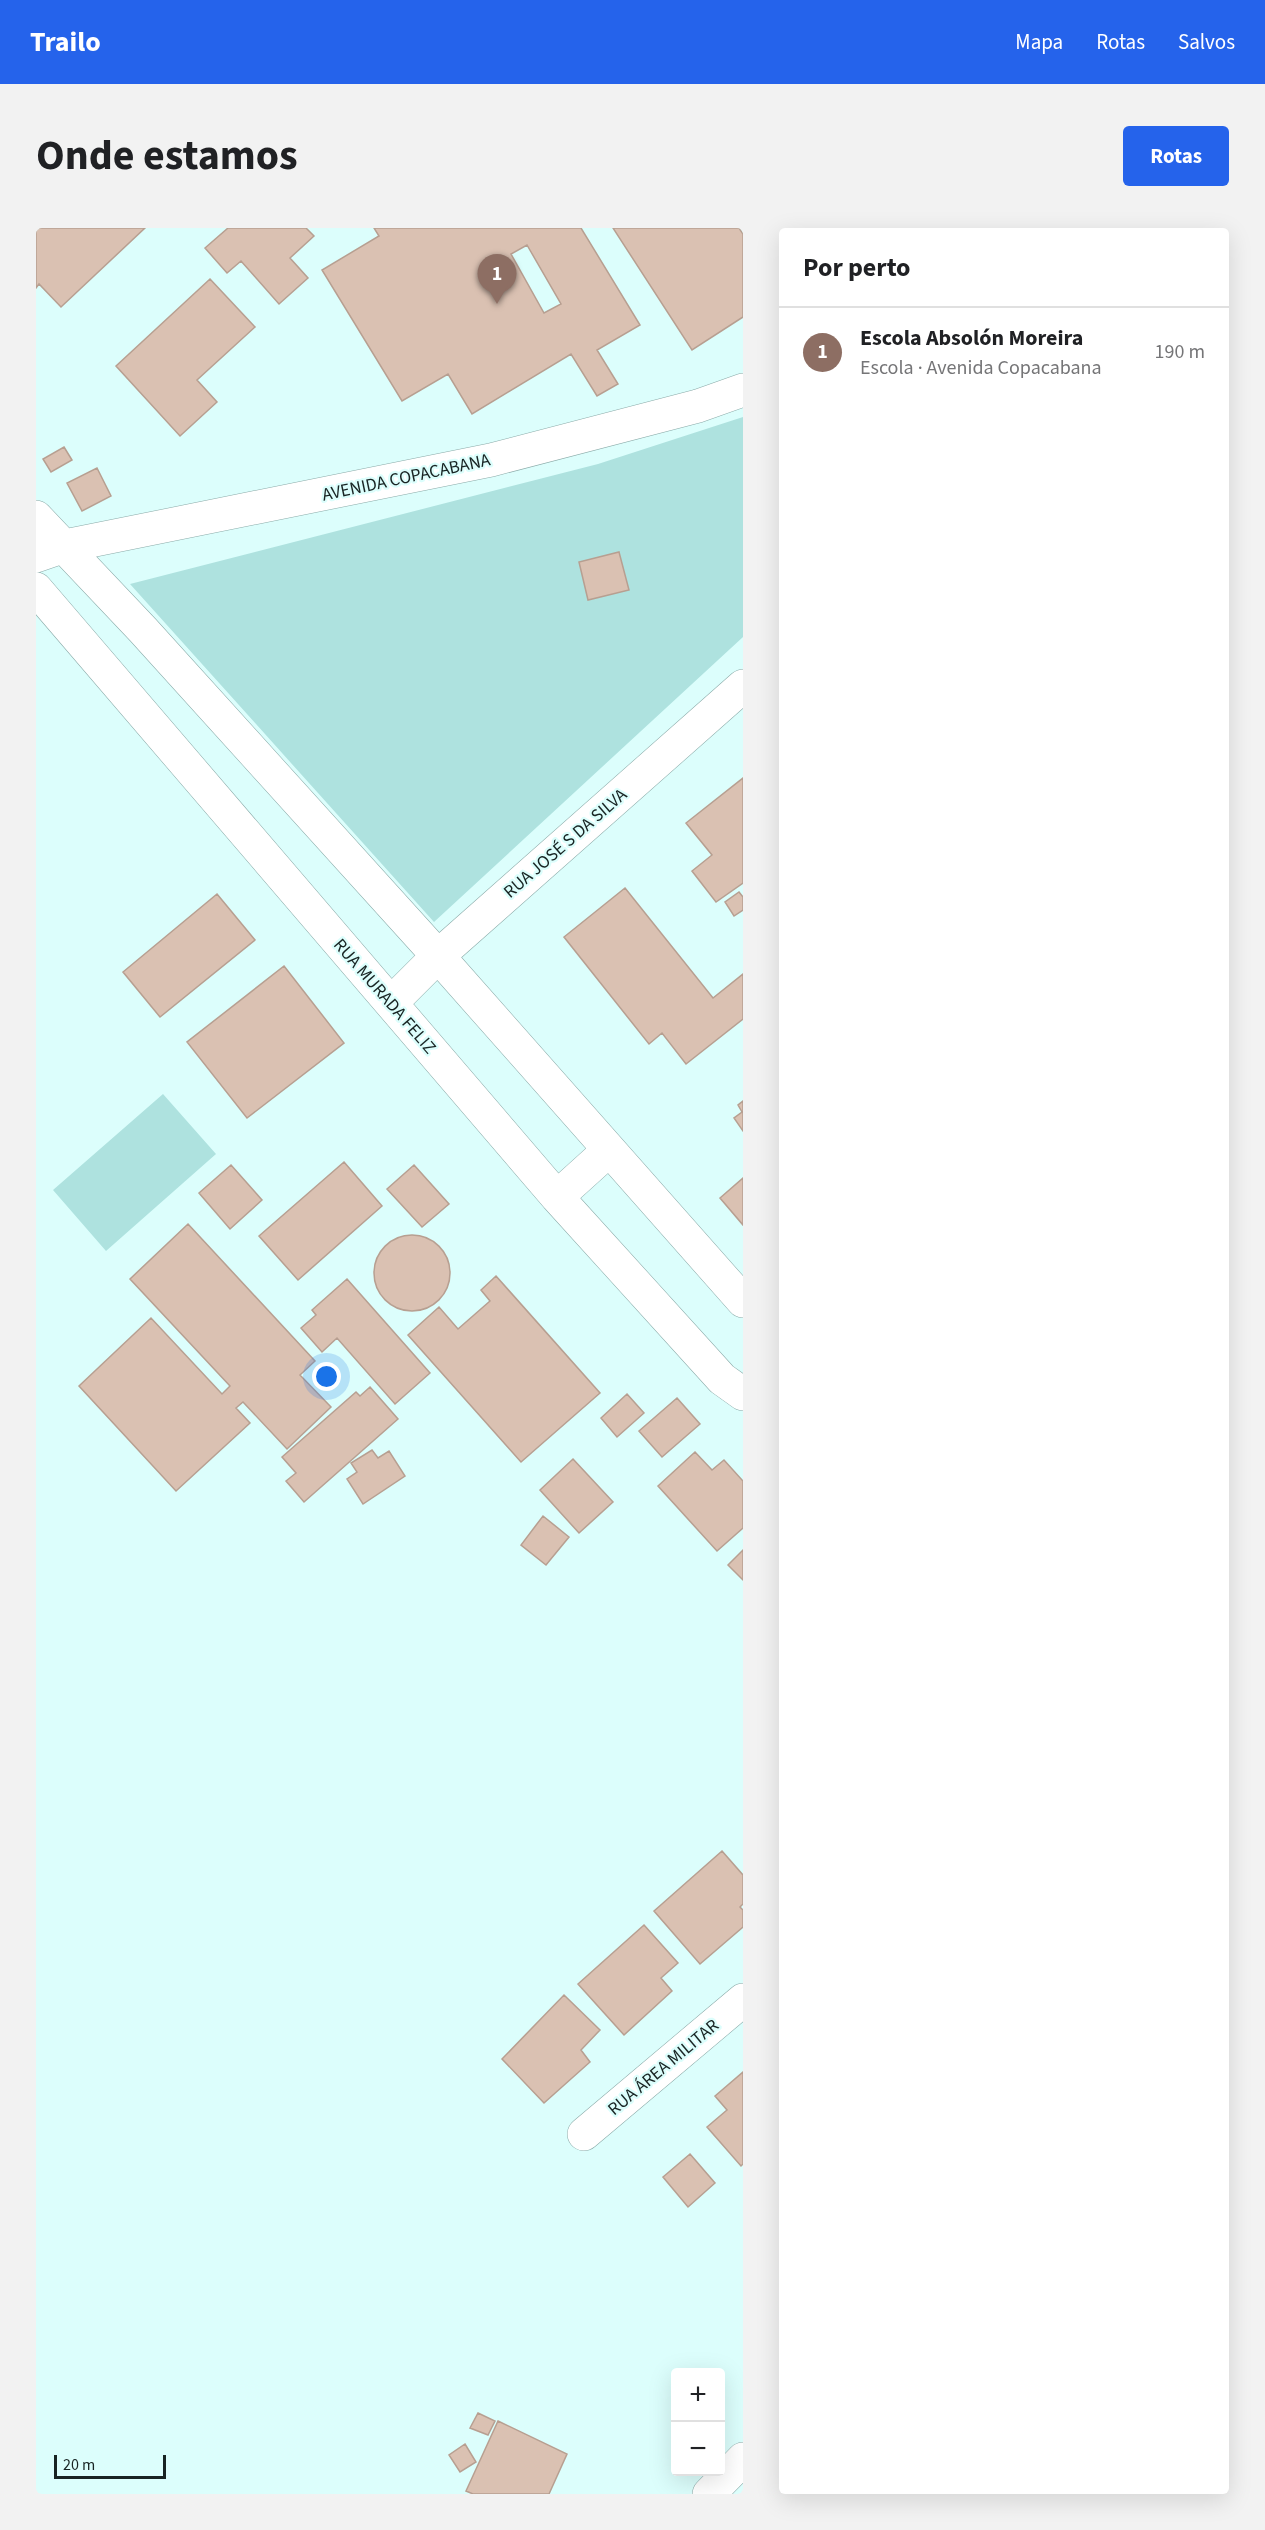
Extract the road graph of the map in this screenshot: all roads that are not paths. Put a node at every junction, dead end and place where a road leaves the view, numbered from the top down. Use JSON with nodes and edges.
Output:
{"nodes":[{"id":1,"x":743,"y":390,"type":"edge"},
{"id":2,"x":36,"y":517,"type":"edge"},
{"id":3,"x":51,"y":551,"type":"edge"},
{"id":4,"x":36,"y":589,"type":"edge"},
{"id":5,"x":743,"y":686,"type":"edge"},
{"id":6,"x":438,"y":956,"type":"junction"},
{"id":7,"x":391,"y":1003,"type":"junction"},
{"id":8,"x":609,"y":1150,"type":"junction"},
{"id":9,"x":557,"y":1197,"type":"junction"},
{"id":10,"x":743,"y":1300,"type":"edge"},
{"id":11,"x":743,"y":1394,"type":"edge"},
{"id":12,"x":743,"y":2000,"type":"edge"},
{"id":13,"x":584,"y":2134,"type":"dead end"},
{"id":14,"x":743,"y":2459,"type":"edge"},
{"id":15,"x":710,"y":2494,"type":"edge"}],
"edges":[{"from":1,"to":3,"type":"street","name":"AVENIDA COPACABANA"},
{"from":2,"to":3,"type":"street"},
{"from":3,"to":6,"type":"street"},
{"from":4,"to":7,"type":"street","name":"RUA MURADA FELIZ"},
{"from":5,"to":6,"type":"street","name":"RUA JOSÉ S DA SILVA"},
{"from":6,"to":7,"type":"street","name":"RUA JOSÉ S DA SILVA"},
{"from":6,"to":8,"type":"street"},
{"from":7,"to":9,"type":"street","name":"RUA MURADA FELIZ"},
{"from":8,"to":9,"type":"street"},
{"from":8,"to":10,"type":"street"},
{"from":9,"to":11,"type":"street","name":"RUA MURADA FELIZ"},
{"from":12,"to":13,"type":"street","name":"RUA ÁREA MILITAR"},
{"from":14,"to":15,"type":"street"}]}
